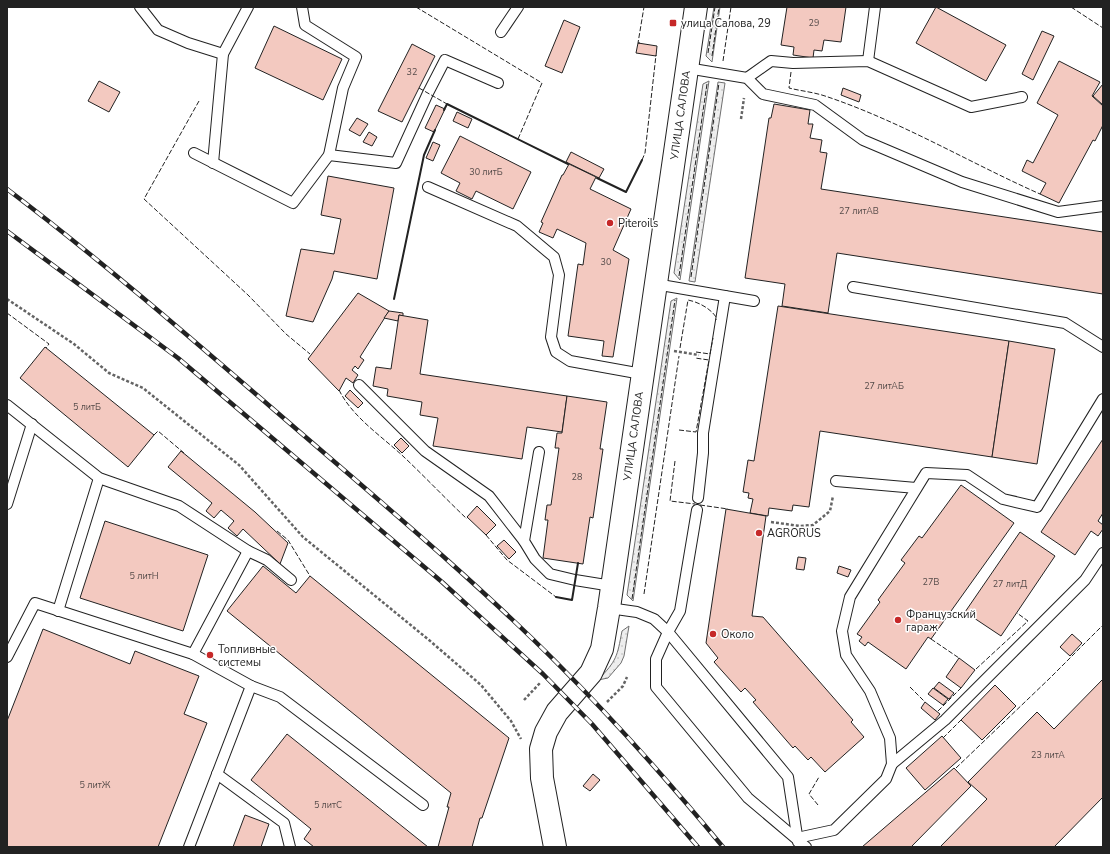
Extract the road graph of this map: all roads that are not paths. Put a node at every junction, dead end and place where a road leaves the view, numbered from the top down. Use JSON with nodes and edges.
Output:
{"nodes":[{"id":1,"x":140,"y":7,"type":"edge"},
{"id":2,"x":248,"y":7,"type":"edge"},
{"id":3,"x":302,"y":7,"type":"edge"},
{"id":4,"x":518,"y":7,"type":"edge"},
{"id":5,"x":696,"y":7,"type":"edge"},
{"id":6,"x":875,"y":7,"type":"edge"},
{"id":7,"x":501,"y":32,"type":"dead end"},
{"id":8,"x":223,"y":54,"type":"junction"},
{"id":9,"x":868,"y":61,"type":"junction"},
{"id":10,"x":687,"y":68,"type":"junction"},
{"id":11,"x":747,"y":78,"type":"junction"},
{"id":12,"x":498,"y":83,"type":"dead end"},
{"id":13,"x":1022,"y":97,"type":"dead end"},
{"id":14,"x":194,"y":153,"type":"dead end"},
{"id":15,"x":329,"y":155,"type":"junction"},
{"id":16,"x":213,"y":163,"type":"junction"},
{"id":17,"x":428,"y":187,"type":"dead end"},
{"id":18,"x":1103,"y":206,"type":"edge"},
{"id":19,"x":655,"y":284,"type":"junction"},
{"id":20,"x":853,"y":288,"type":"dead end"},
{"id":21,"x":724,"y":296,"type":"junction"},
{"id":22,"x":754,"y":301,"type":"dead end"},
{"id":23,"x":1103,"y":347,"type":"edge"},
{"id":24,"x":642,"y":374,"type":"junction"},
{"id":25,"x":359,"y":384,"type":"dead end"},
{"id":26,"x":1103,"y":399,"type":"edge"},
{"id":27,"x":7,"y":405,"type":"edge"},
{"id":28,"x":32,"y":424,"type":"junction"},
{"id":29,"x":539,"y":452,"type":"dead end"},
{"id":30,"x":99,"y":478,"type":"junction"},
{"id":31,"x":836,"y":481,"type":"road end"},
{"id":32,"x":916,"y":488,"type":"junction"},
{"id":33,"x":698,"y":498,"type":"dead end"},
{"id":34,"x":7,"y":504,"type":"edge"},
{"id":35,"x":697,"y":510,"type":"dead end"},
{"id":36,"x":524,"y":541,"type":"junction"},
{"id":37,"x":248,"y":551,"type":"junction"},
{"id":38,"x":1103,"y":553,"type":"edge"},
{"id":39,"x":291,"y":580,"type":"dead end"},
{"id":40,"x":612,"y":586,"type":"junction"},
{"id":41,"x":609,"y":608,"type":"junction"},
{"id":42,"x":58,"y":611,"type":"junction"},
{"id":43,"x":668,"y":632,"type":"junction"},
{"id":44,"x":194,"y":654,"type":"junction"},
{"id":45,"x":7,"y":657,"type":"edge"},
{"id":46,"x":251,"y":686,"type":"junction"},
{"id":47,"x":892,"y":764,"type":"junction"},
{"id":48,"x":217,"y":774,"type":"junction"},
{"id":49,"x":423,"y":805,"type":"dead end"},
{"id":50,"x":798,"y":843,"type":"edge"},
{"id":51,"x":189,"y":847,"type":"edge"},
{"id":52,"x":290,"y":847,"type":"edge"},
{"id":53,"x":555,"y":847,"type":"edge"},
{"id":54,"x":806,"y":847,"type":"edge"}],
"edges":[{"from":1,"to":8,"type":"lane"},
{"from":2,"to":8,"type":"lane"},
{"from":3,"to":15,"type":"lane"},
{"from":4,"to":7,"type":"lane"},
{"from":5,"to":10,"type":"street","name":"УЛИЦА САЛОВА"},
{"from":6,"to":9,"type":"lane"},
{"from":8,"to":16,"type":"lane"},
{"from":9,"to":11,"type":"lane"},
{"from":9,"to":13,"type":"lane"},
{"from":10,"to":11,"type":"lane"},
{"from":10,"to":19,"type":"street","name":"УЛИЦА САЛОВА"},
{"from":11,"to":18,"type":"lane"},
{"from":12,"to":15,"type":"lane"},
{"from":14,"to":16,"type":"lane"},
{"from":15,"to":16,"type":"lane"},
{"from":17,"to":24,"type":"lane"},
{"from":19,"to":21,"type":"lane"},
{"from":19,"to":24,"type":"street","name":"УЛИЦА САЛОВА"},
{"from":20,"to":23,"type":"lane"},
{"from":21,"to":22,"type":"lane"},
{"from":21,"to":33,"type":"lane"},
{"from":24,"to":40,"type":"street","name":"УЛИЦА САЛОВА"},
{"from":25,"to":36,"type":"lane"},
{"from":26,"to":32,"type":"lane"},
{"from":27,"to":28,"type":"lane"},
{"from":28,"to":30,"type":"lane"},
{"from":28,"to":34,"type":"lane"},
{"from":29,"to":36,"type":"lane"},
{"from":30,"to":37,"type":"lane"},
{"from":30,"to":42,"type":"lane"},
{"from":31,"to":32,"type":"lane"},
{"from":32,"to":47,"type":"lane"},
{"from":35,"to":43,"type":"lane"},
{"from":36,"to":40,"type":"lane"},
{"from":37,"to":39,"type":"lane"},
{"from":37,"to":44,"type":"lane"},
{"from":38,"to":47,"type":"lane"},
{"from":40,"to":41,"type":"street","name":"УЛИЦА САЛОВА"},
{"from":41,"to":43,"type":"lane"},
{"from":41,"to":53,"type":"street","name":"УЛИЦА САЛОВА"},
{"from":42,"to":44,"type":"lane"},
{"from":42,"to":45,"type":"lane"},
{"from":43,"to":50,"type":"lane"},
{"from":43,"to":50,"type":"lane"},
{"from":44,"to":46,"type":"lane"},
{"from":46,"to":48,"type":"lane"},
{"from":46,"to":49,"type":"lane"},
{"from":47,"to":50,"type":"lane"},
{"from":48,"to":51,"type":"lane"},
{"from":48,"to":52,"type":"lane"},
{"from":50,"to":54,"type":"lane"}]}
